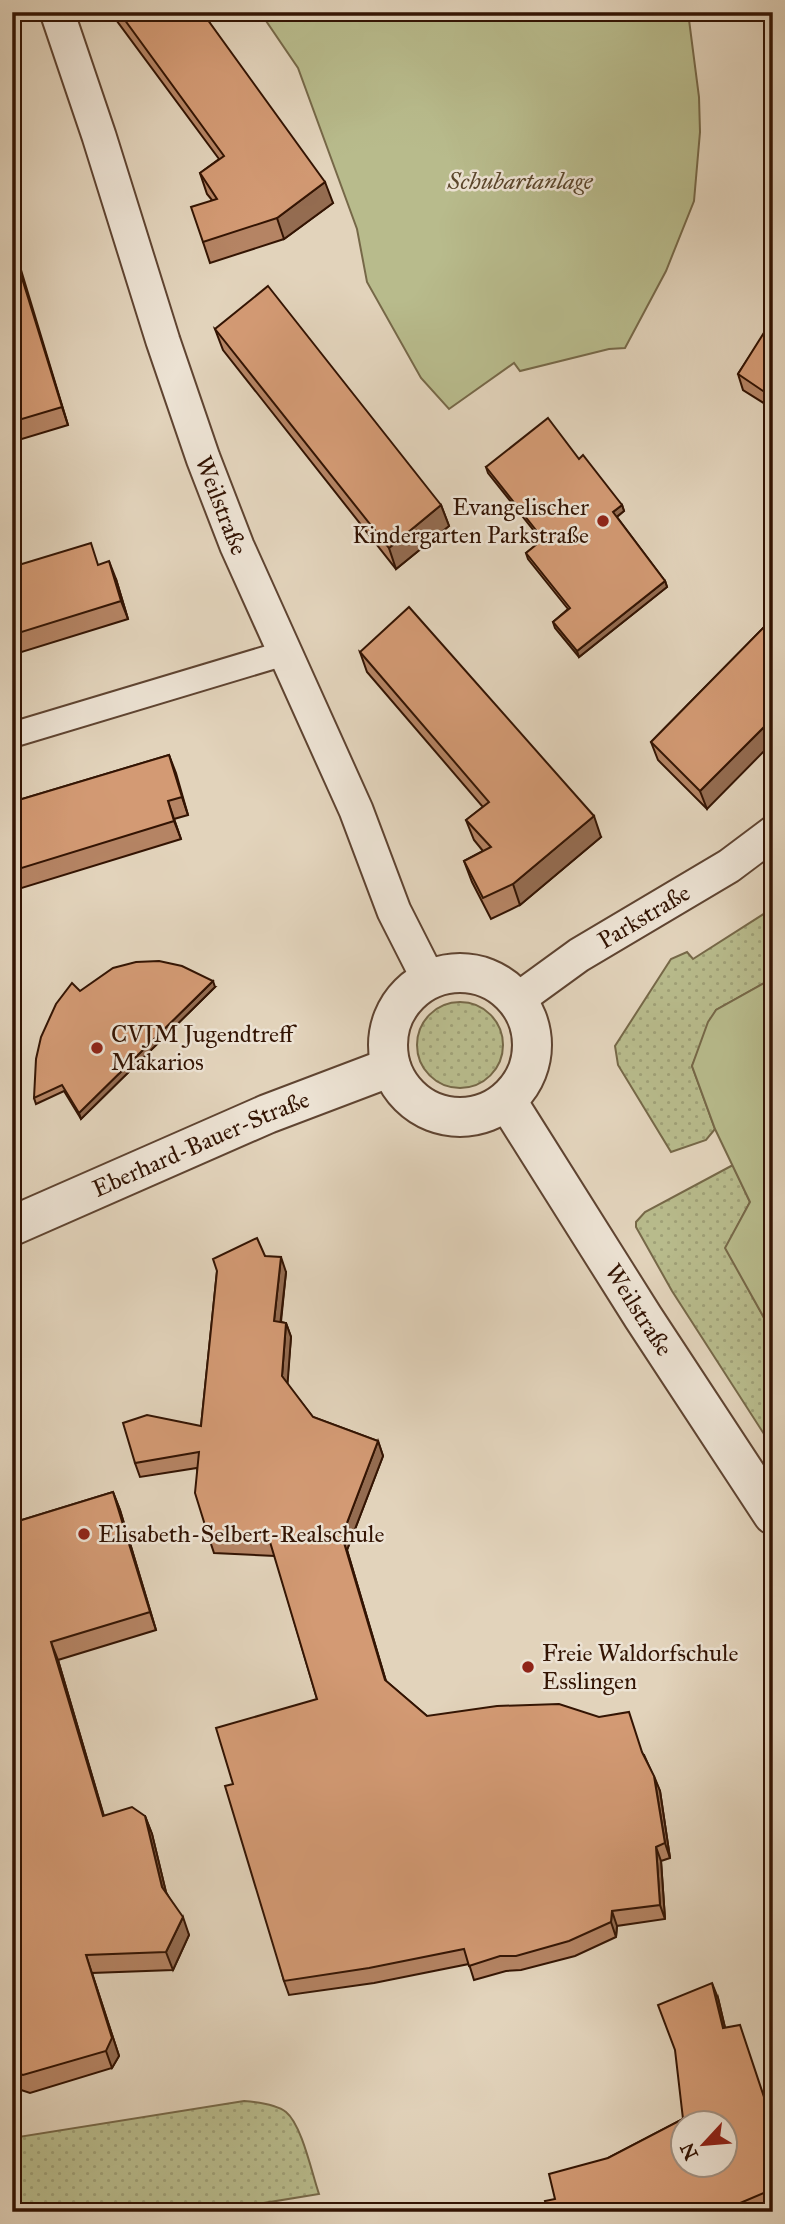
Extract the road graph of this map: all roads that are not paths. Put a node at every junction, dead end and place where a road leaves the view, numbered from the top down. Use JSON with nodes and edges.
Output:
{"nodes":[{"id":1,"x":57,"y":12,"type":"edge"},
{"id":2,"x":285,"y":653,"type":"junction"},
{"id":3,"x":12,"y":735,"type":"edge"},
{"id":4,"x":773,"y":833,"type":"edge"},
{"id":5,"x":429,"y":981,"type":"junction"},
{"id":6,"x":517,"y":1000,"type":"junction"},
{"id":7,"x":391,"y":1067,"type":"junction"},
{"id":8,"x":507,"y":1101,"type":"junction"},
{"id":9,"x":12,"y":1226,"type":"edge"},
{"id":10,"x":773,"y":1516,"type":"edge"}],
"edges":[{"from":1,"to":2,"type":"street","name":"Weilstraße"},
{"from":2,"to":3,"type":"street"},
{"from":2,"to":5,"type":"street","name":"Weilstraße"},
{"from":4,"to":6,"type":"street","name":"Parkstraße"},
{"from":5,"to":6,"type":"street"},
{"from":5,"to":7,"type":"street"},
{"from":6,"to":8,"type":"street"},
{"from":7,"to":8,"type":"street"},
{"from":7,"to":9,"type":"street","name":"Eberhard-Bauer-Straße"},
{"from":8,"to":10,"type":"street","name":"Weilstraße"}]}
